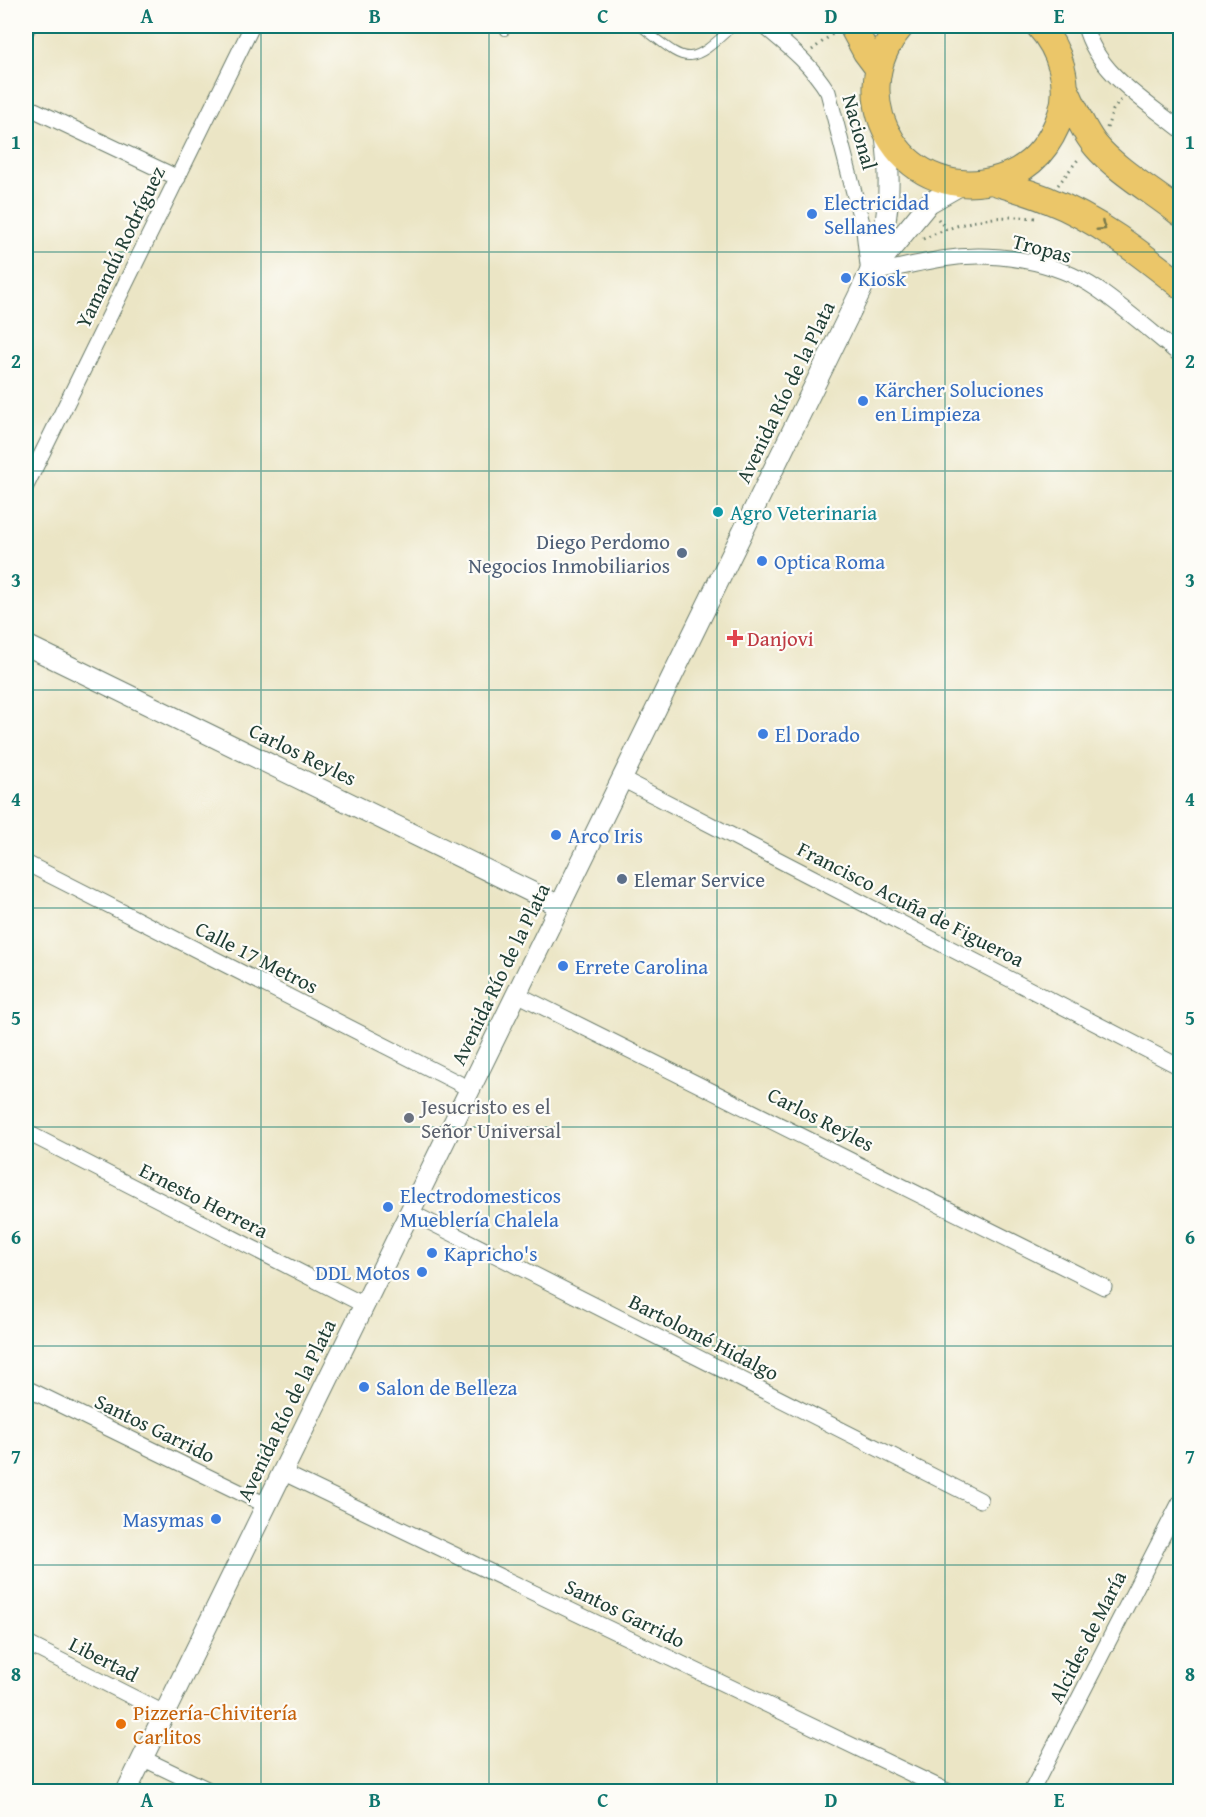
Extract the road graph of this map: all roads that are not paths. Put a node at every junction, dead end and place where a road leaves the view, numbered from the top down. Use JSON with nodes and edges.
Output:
{"nodes":[{"id":1,"x":28,"y":26,"type":"edge"},
{"id":2,"x":252,"y":26,"type":"edge"},
{"id":3,"x":640,"y":26,"type":"edge"},
{"id":4,"x":733,"y":26,"type":"edge"},
{"id":5,"x":764,"y":26,"type":"edge"},
{"id":6,"x":901,"y":26,"type":"edge"},
{"id":7,"x":1041,"y":26,"type":"edge"},
{"id":8,"x":1085,"y":26,"type":"edge"},
{"id":9,"x":844,"y":28,"type":"edge"},
{"id":10,"x":26,"y":31,"type":"edge"},
{"id":11,"x":878,"y":68,"type":"junction"},
{"id":12,"x":1065,"y":88,"type":"junction"},
{"id":13,"x":26,"y":106,"type":"edge"},
{"id":14,"x":884,"y":128,"type":"junction"},
{"id":15,"x":1180,"y":129,"type":"edge"},
{"id":16,"x":178,"y":178,"type":"junction"},
{"id":17,"x":991,"y":181,"type":"junction"},
{"id":18,"x":964,"y":183,"type":"junction"},
{"id":19,"x":1180,"y":213,"type":"edge"},
{"id":20,"x":869,"y":274,"type":"junction"},
{"id":21,"x":1180,"y":285,"type":"edge"},
{"id":22,"x":1180,"y":355,"type":"edge"},
{"id":23,"x":26,"y":486,"type":"edge"},
{"id":24,"x":26,"y":645,"type":"edge"},
{"id":25,"x":622,"y":779,"type":"junction"},
{"id":26,"x":26,"y":863,"type":"edge"},
{"id":27,"x":560,"y":906,"type":"junction"},
{"id":28,"x":517,"y":994,"type":"junction"},
{"id":29,"x":1180,"y":1067,"type":"edge"},
{"id":30,"x":470,"y":1089,"type":"junction"},
{"id":31,"x":26,"y":1132,"type":"edge"},
{"id":32,"x":410,"y":1212,"type":"junction"},
{"id":33,"x":1104,"y":1287,"type":"dead end"},
{"id":34,"x":364,"y":1305,"type":"junction"},
{"id":35,"x":26,"y":1388,"type":"edge"},
{"id":36,"x":282,"y":1472,"type":"junction"},
{"id":37,"x":980,"y":1500,"type":"dead end"},
{"id":38,"x":1180,"y":1502,"type":"edge"},
{"id":39,"x":266,"y":1505,"type":"junction"},
{"id":40,"x":26,"y":1643,"type":"edge"},
{"id":41,"x":164,"y":1713,"type":"junction"},
{"id":42,"x":142,"y":1758,"type":"junction"},
{"id":43,"x":126,"y":1791,"type":"edge"},
{"id":44,"x":213,"y":1791,"type":"edge"},
{"id":45,"x":949,"y":1791,"type":"edge"},
{"id":46,"x":1031,"y":1791,"type":"edge"}],
"edges":[{"from":1,"to":10,"type":"street"},
{"from":2,"to":16,"type":"street","name":"Yamandú Rodríguez"},
{"from":3,"to":4,"type":"lane"},
{"from":5,"to":20,"type":"street","name":"Nacional"},
{"from":6,"to":11,"type":"highway"},
{"from":7,"to":12,"type":"highway"},
{"from":8,"to":15,"type":"street"},
{"from":9,"to":11,"type":"highway"},
{"from":11,"to":14,"type":"highway"},
{"from":12,"to":17,"type":"highway"},
{"from":12,"to":19,"type":"highway"},
{"from":13,"to":16,"type":"street"},
{"from":14,"to":18,"type":"highway"},
{"from":14,"to":20,"type":"street","name":"Avenida Río de la Plata"},
{"from":16,"to":23,"type":"street","name":"Yamandú Rodríguez"},
{"from":17,"to":18,"type":"highway"},
{"from":17,"to":21,"type":"highway","one_way":true},
{"from":18,"to":20,"type":"street","name":"Avenida Río de la Plata"},
{"from":20,"to":22,"type":"street","name":"Tropas"},
{"from":20,"to":25,"type":"street","name":"Avenida Río de la Plata"},
{"from":24,"to":27,"type":"street","name":"Carlos Reyles"},
{"from":25,"to":27,"type":"street","name":"Avenida Río de la Plata"},
{"from":25,"to":29,"type":"street","name":"Francisco Acuña de Figueroa"},
{"from":26,"to":30,"type":"street","name":"Calle 17 Metros"},
{"from":27,"to":28,"type":"street","name":"Avenida Río de la Plata"},
{"from":28,"to":30,"type":"street","name":"Avenida Río de la Plata"},
{"from":28,"to":33,"type":"street","name":"Carlos Reyles"},
{"from":30,"to":32,"type":"street","name":"Avenida Río de la Plata"},
{"from":31,"to":34,"type":"street","name":"Ernesto Herrera"},
{"from":32,"to":34,"type":"street","name":"Avenida Río de la Plata"},
{"from":32,"to":37,"type":"street","name":"Bartolomé Hidalgo"},
{"from":34,"to":36,"type":"street","name":"Avenida Río de la Plata"},
{"from":35,"to":39,"type":"street","name":"Santos Garrido"},
{"from":36,"to":39,"type":"street","name":"Avenida Río de la Plata"},
{"from":36,"to":45,"type":"street","name":"Santos Garrido"},
{"from":38,"to":46,"type":"street","name":"Alcides de María"},
{"from":39,"to":41,"type":"street","name":"Avenida Río de la Plata"},
{"from":40,"to":41,"type":"street","name":"Libertad"},
{"from":41,"to":42,"type":"street","name":"Avenida Río de la Plata"},
{"from":42,"to":43,"type":"street","name":"Avenida Río de la Plata"},
{"from":42,"to":44,"type":"street"}]}
